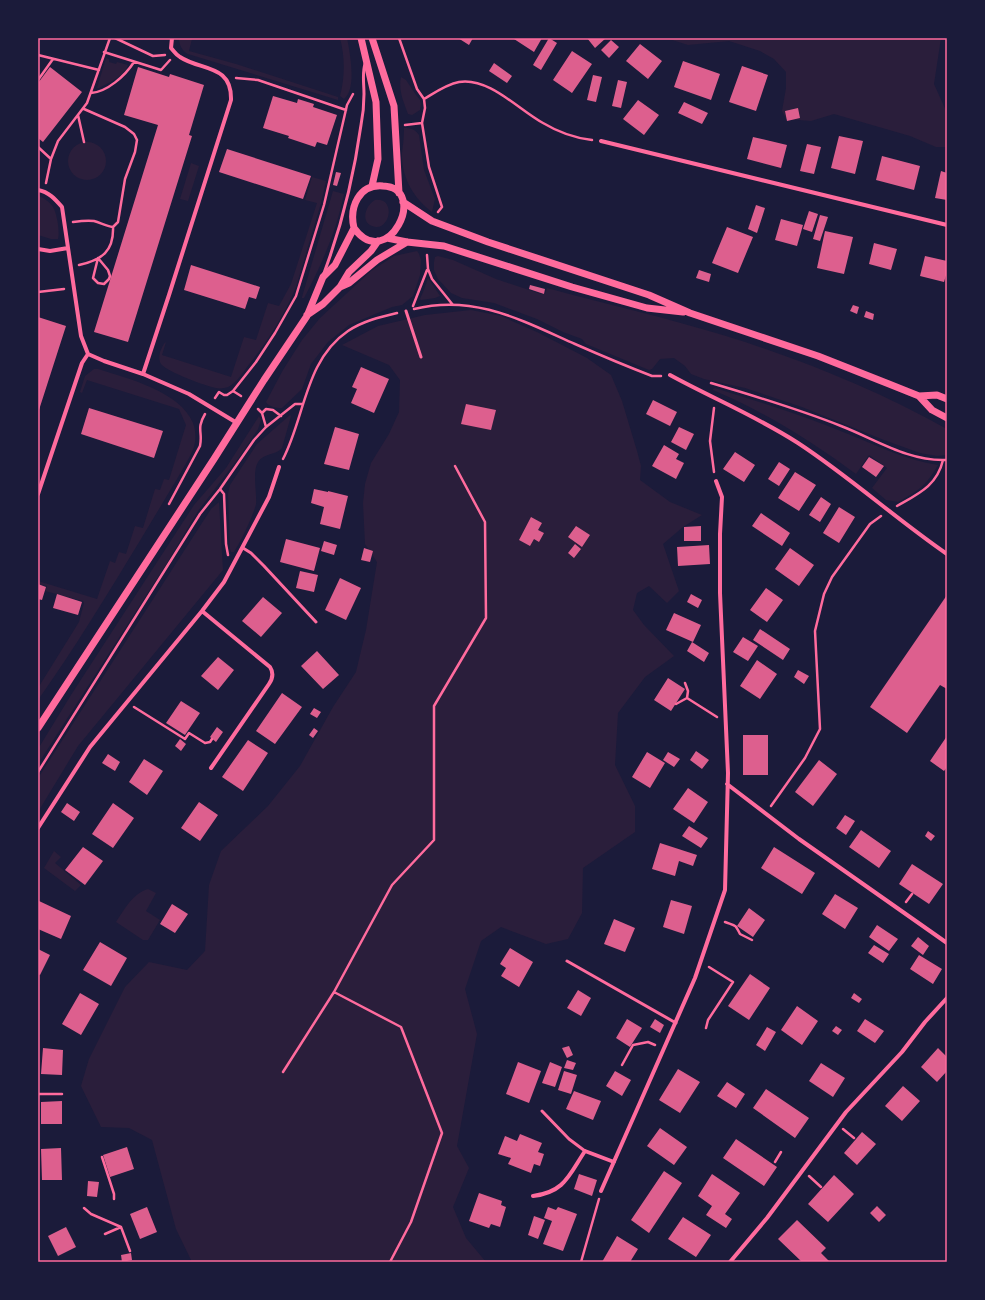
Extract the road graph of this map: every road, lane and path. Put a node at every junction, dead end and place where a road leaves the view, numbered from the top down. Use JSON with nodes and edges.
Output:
{"nodes":[{"id":1,"x":110,"y":38,"type":"edge"},
{"id":2,"x":115,"y":38,"type":"edge"},
{"id":3,"x":172,"y":38,"type":"edge"},
{"id":4,"x":361,"y":38,"type":"edge"},
{"id":5,"x":372,"y":38,"type":"edge"},
{"id":6,"x":399,"y":38,"type":"edge"},
{"id":7,"x":104,"y":52,"type":"junction"},
{"id":8,"x":176,"y":54,"type":"junction"},
{"id":9,"x":38,"y":55,"type":"edge"},
{"id":10,"x":367,"y":58,"type":"junction"},
{"id":11,"x":53,"y":59,"type":"junction"},
{"id":12,"x":134,"y":62,"type":"junction"},
{"id":13,"x":99,"y":70,"type":"junction"},
{"id":14,"x":38,"y":80,"type":"edge"},
{"id":15,"x":228,"y":82,"type":"junction"},
{"id":16,"x":355,"y":90,"type":"dead end"},
{"id":17,"x":91,"y":93,"type":"junction"},
{"id":18,"x":424,"y":100,"type":"junction"},
{"id":19,"x":84,"y":109,"type":"junction"},
{"id":20,"x":346,"y":110,"type":"junction"},
{"id":21,"x":78,"y":114,"type":"junction"},
{"id":22,"x":601,"y":141,"type":"joint"},
{"id":23,"x":84,"y":142,"type":"dead end"},
{"id":24,"x":38,"y":147,"type":"edge"},
{"id":25,"x":51,"y":159,"type":"junction"},
{"id":26,"x":372,"y":186,"type":"junction"},
{"id":27,"x":38,"y":190,"type":"edge"},
{"id":28,"x":44,"y":191,"type":"junction"},
{"id":29,"x":398,"y":193,"type":"junction"},
{"id":30,"x":403,"y":202,"type":"junction"},
{"id":31,"x":432,"y":220,"type":"junction"},
{"id":32,"x":64,"y":223,"type":"junction"},
{"id":33,"x":947,"y":225,"type":"edge"},
{"id":34,"x":113,"y":226,"type":"junction"},
{"id":35,"x":354,"y":228,"type":"junction"},
{"id":36,"x":387,"y":238,"type":"junction"},
{"id":37,"x":378,"y":241,"type":"junction"},
{"id":38,"x":407,"y":242,"type":"junction"},
{"id":39,"x":426,"y":243,"type":"junction"},
{"id":40,"x":68,"y":248,"type":"junction"},
{"id":41,"x":38,"y":249,"type":"edge"},
{"id":42,"x":98,"y":258,"type":"junction"},
{"id":43,"x":71,"y":266,"type":"junction"},
{"id":44,"x":428,"y":269,"type":"junction"},
{"id":45,"x":323,"y":277,"type":"junction"},
{"id":46,"x":340,"y":287,"type":"junction"},
{"id":47,"x":74,"y":288,"type":"junction"},
{"id":48,"x":38,"y":292,"type":"edge"},
{"id":49,"x":453,"y":305,"type":"junction"},
{"id":50,"x":406,"y":311,"type":"joint"},
{"id":51,"x":690,"y":313,"type":"junction"},
{"id":52,"x":307,"y":316,"type":"junction"},
{"id":53,"x":88,"y":354,"type":"junction"},
{"id":54,"x":421,"y":357,"type":"dead end"},
{"id":55,"x":142,"y":374,"type":"junction"},
{"id":56,"x":670,"y":375,"type":"joint"},
{"id":57,"x":708,"y":383,"type":"dead end"},
{"id":58,"x":918,"y":396,"type":"junction"},
{"id":59,"x":715,"y":398,"type":"junction"},
{"id":60,"x":947,"y":399,"type":"edge"},
{"id":61,"x":303,"y":404,"type":"junction"},
{"id":62,"x":210,"y":407,"type":"junction"},
{"id":63,"x":262,"y":413,"type":"dead end"},
{"id":64,"x":281,"y":416,"type":"junction"},
{"id":65,"x":947,"y":418,"type":"edge"},
{"id":66,"x":237,"y":424,"type":"junction"},
{"id":67,"x":945,"y":460,"type":"edge"},
{"id":68,"x":455,"y":466,"type":"dead end"},
{"id":69,"x":279,"y":467,"type":"joint"},
{"id":70,"x":716,"y":481,"type":"joint"},
{"id":71,"x":220,"y":489,"type":"junction"},
{"id":72,"x":38,"y":494,"type":"edge"},
{"id":73,"x":168,"y":505,"type":"dead end"},
{"id":74,"x":887,"y":511,"type":"junction"},
{"id":75,"x":243,"y":548,"type":"junction"},
{"id":76,"x":947,"y":554,"type":"edge"},
{"id":77,"x":236,"y":562,"type":"junction"},
{"id":78,"x":202,"y":611,"type":"junction"},
{"id":79,"x":316,"y":622,"type":"dead end"},
{"id":80,"x":685,"y":683,"type":"dead end"},
{"id":81,"x":687,"y":698,"type":"junction"},
{"id":82,"x":127,"y":702,"type":"junction"},
{"id":83,"x":676,"y":704,"type":"dead end"},
{"id":84,"x":725,"y":723,"type":"junction"},
{"id":85,"x":38,"y":728,"type":"edge"},
{"id":86,"x":212,"y":739,"type":"dead end"},
{"id":87,"x":212,"y":768,"type":"dead end"},
{"id":88,"x":38,"y":772,"type":"edge"},
{"id":89,"x":727,"y":784,"type":"junction"},
{"id":90,"x":766,"y":812,"type":"junction"},
{"id":91,"x":38,"y":828,"type":"edge"},
{"id":92,"x":912,"y":894,"type":"dead end"},
{"id":93,"x":906,"y":902,"type":"dead end"},
{"id":94,"x":726,"y":922,"type":"dead end"},
{"id":95,"x":752,"y":940,"type":"dead end"},
{"id":96,"x":947,"y":943,"type":"edge"},
{"id":97,"x":568,"y":960,"type":"dead end"},
{"id":98,"x":708,"y":966,"type":"dead end"},
{"id":99,"x":334,"y":992,"type":"junction"},
{"id":100,"x":947,"y":998,"type":"edge"},
{"id":101,"x":676,"y":1023,"type":"junction"},
{"id":102,"x":706,"y":1028,"type":"dead end"},
{"id":103,"x":664,"y":1050,"type":"junction"},
{"id":104,"x":622,"y":1065,"type":"dead end"},
{"id":105,"x":283,"y":1072,"type":"dead end"},
{"id":106,"x":38,"y":1094,"type":"edge"},
{"id":107,"x":62,"y":1094,"type":"dead end"},
{"id":108,"x":542,"y":1111,"type":"dead end"},
{"id":109,"x":585,"y":1151,"type":"junction"},
{"id":110,"x":781,"y":1152,"type":"dead end"},
{"id":111,"x":102,"y":1157,"type":"dead end"},
{"id":112,"x":614,"y":1162,"type":"junction"},
{"id":113,"x":775,"y":1162,"type":"dead end"},
{"id":114,"x":802,"y":1170,"type":"junction"},
{"id":115,"x":821,"y":1187,"type":"dead end"},
{"id":116,"x":601,"y":1191,"type":"joint"},
{"id":117,"x":533,"y":1196,"type":"dead end"},
{"id":118,"x":114,"y":1199,"type":"dead end"},
{"id":119,"x":84,"y":1208,"type":"dead end"},
{"id":120,"x":121,"y":1227,"type":"junction"},
{"id":121,"x":105,"y":1234,"type":"dead end"},
{"id":122,"x":130,"y":1251,"type":"dead end"},
{"id":123,"x":390,"y":1262,"type":"edge"},
{"id":124,"x":581,"y":1262,"type":"edge"},
{"id":125,"x":730,"y":1262,"type":"edge"}],
"edges":[{"from":1,"to":7,"type":"path"},
{"from":2,"to":8,"type":"path"},
{"from":3,"to":8,"type":"street"},
{"from":4,"to":10,"type":"street"},
{"from":5,"to":29,"type":"street"},
{"from":6,"to":18,"type":"path"},
{"from":7,"to":12,"type":"path"},
{"from":7,"to":13,"type":"path"},
{"from":8,"to":12,"type":"path"},
{"from":8,"to":15,"type":"street"},
{"from":9,"to":11,"type":"path"},
{"from":10,"to":26,"type":"street"},
{"from":10,"to":45,"type":"lane"},
{"from":11,"to":13,"type":"path"},
{"from":11,"to":14,"type":"path"},
{"from":12,"to":17,"type":"path"},
{"from":13,"to":17,"type":"path"},
{"from":15,"to":20,"type":"path"},
{"from":15,"to":55,"type":"street"},
{"from":16,"to":20,"type":"path"},
{"from":17,"to":19,"type":"path"},
{"from":18,"to":22,"type":"path"},
{"from":18,"to":31,"type":"path"},
{"from":19,"to":21,"type":"path"},
{"from":19,"to":34,"type":"path"},
{"from":20,"to":62,"type":"path"},
{"from":21,"to":23,"type":"path"},
{"from":21,"to":25,"type":"path"},
{"from":22,"to":33,"type":"street"},
{"from":24,"to":25,"type":"path"},
{"from":25,"to":28,"type":"path"},
{"from":26,"to":29,"type":"street"},
{"from":26,"to":35,"type":"street"},
{"from":27,"to":28,"type":"street"},
{"from":28,"to":32,"type":"street"},
{"from":29,"to":30,"type":"street"},
{"from":30,"to":31,"type":"street"},
{"from":30,"to":36,"type":"street"},
{"from":31,"to":51,"type":"street"},
{"from":32,"to":34,"type":"path"},
{"from":32,"to":40,"type":"street"},
{"from":34,"to":42,"type":"path"},
{"from":35,"to":37,"type":"street"},
{"from":35,"to":45,"type":"street"},
{"from":36,"to":37,"type":"street"},
{"from":36,"to":38,"type":"street"},
{"from":37,"to":46,"type":"street"},
{"from":38,"to":39,"type":"street"},
{"from":38,"to":46,"type":"street"},
{"from":39,"to":44,"type":"path"},
{"from":39,"to":51,"type":"street"},
{"from":40,"to":41,"type":"street"},
{"from":40,"to":43,"type":"street"},
{"from":42,"to":42,"type":"path"},
{"from":42,"to":43,"type":"path"},
{"from":43,"to":47,"type":"street"},
{"from":44,"to":49,"type":"path"},
{"from":44,"to":49,"type":"path"},
{"from":45,"to":52,"type":"street"},
{"from":46,"to":52,"type":"street"},
{"from":47,"to":48,"type":"path"},
{"from":47,"to":53,"type":"street"},
{"from":49,"to":56,"type":"path"},
{"from":50,"to":54,"type":"lane"},
{"from":50,"to":61,"type":"path"},
{"from":51,"to":58,"type":"street"},
{"from":52,"to":66,"type":"street"},
{"from":53,"to":55,"type":"street"},
{"from":53,"to":72,"type":"street"},
{"from":55,"to":62,"type":"street"},
{"from":56,"to":59,"type":"street"},
{"from":57,"to":67,"type":"path"},
{"from":58,"to":60,"type":"street"},
{"from":58,"to":65,"type":"street"},
{"from":59,"to":70,"type":"path"},
{"from":59,"to":74,"type":"street"},
{"from":61,"to":64,"type":"path"},
{"from":61,"to":69,"type":"path"},
{"from":62,"to":66,"type":"street"},
{"from":62,"to":73,"type":"path"},
{"from":63,"to":64,"type":"path"},
{"from":64,"to":71,"type":"path"},
{"from":66,"to":85,"type":"street"},
{"from":67,"to":74,"type":"path"},
{"from":68,"to":99,"type":"path"},
{"from":69,"to":75,"type":"street"},
{"from":70,"to":84,"type":"street"},
{"from":71,"to":77,"type":"path"},
{"from":71,"to":88,"type":"path"},
{"from":74,"to":76,"type":"street"},
{"from":74,"to":90,"type":"path"},
{"from":75,"to":77,"type":"street"},
{"from":75,"to":79,"type":"lane"},
{"from":77,"to":78,"type":"street"},
{"from":78,"to":82,"type":"street"},
{"from":78,"to":87,"type":"street"},
{"from":80,"to":81,"type":"path"},
{"from":81,"to":83,"type":"path"},
{"from":81,"to":84,"type":"path"},
{"from":82,"to":86,"type":"path"},
{"from":82,"to":91,"type":"street"},
{"from":84,"to":89,"type":"street"},
{"from":89,"to":90,"type":"street"},
{"from":89,"to":101,"type":"street"},
{"from":90,"to":96,"type":"street"},
{"from":92,"to":93,"type":"path"},
{"from":94,"to":95,"type":"path"},
{"from":97,"to":101,"type":"lane"},
{"from":98,"to":102,"type":"path"},
{"from":99,"to":105,"type":"path"},
{"from":99,"to":123,"type":"path"},
{"from":100,"to":114,"type":"street"},
{"from":101,"to":103,"type":"street"},
{"from":103,"to":104,"type":"path"},
{"from":103,"to":112,"type":"street"},
{"from":106,"to":107,"type":"path"},
{"from":108,"to":109,"type":"lane"},
{"from":109,"to":112,"type":"street"},
{"from":109,"to":117,"type":"street"},
{"from":110,"to":113,"type":"path"},
{"from":111,"to":118,"type":"path"},
{"from":112,"to":116,"type":"street"},
{"from":114,"to":115,"type":"path"},
{"from":114,"to":125,"type":"street"},
{"from":116,"to":124,"type":"path"},
{"from":119,"to":120,"type":"path"},
{"from":120,"to":121,"type":"path"},
{"from":120,"to":122,"type":"path"}]}
